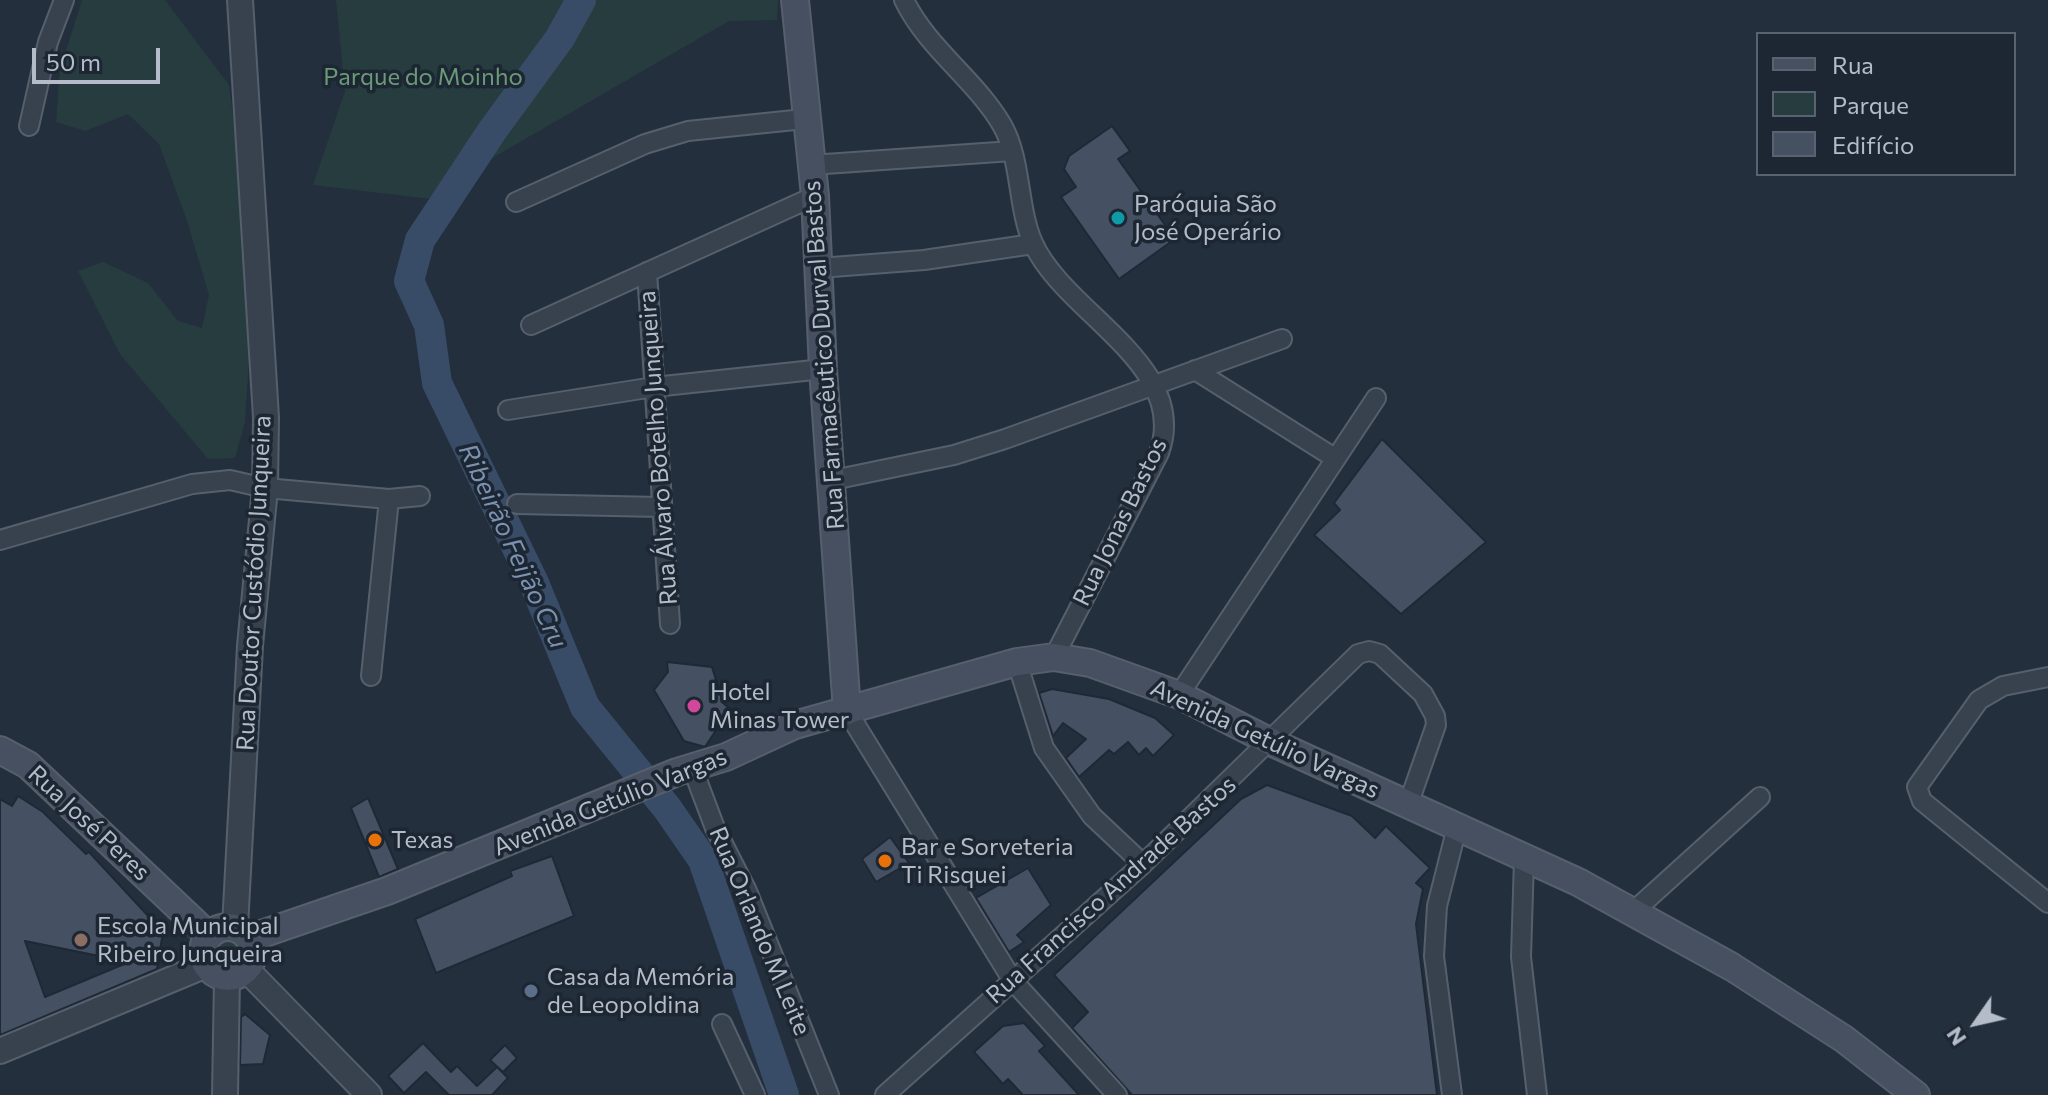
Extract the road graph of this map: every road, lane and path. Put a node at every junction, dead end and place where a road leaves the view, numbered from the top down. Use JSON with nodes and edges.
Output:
{"nodes":[{"id":1,"x":64,"y":0,"type":"edge"},
{"id":2,"x":240,"y":0,"type":"edge"},
{"id":3,"x":795,"y":0,"type":"edge"},
{"id":4,"x":904,"y":0,"type":"edge"},
{"id":5,"x":804,"y":119,"type":"junction"},
{"id":6,"x":29,"y":126,"type":"dead end"},
{"id":7,"x":1012,"y":151,"type":"junction"},
{"id":8,"x":811,"y":165,"type":"junction"},
{"id":9,"x":815,"y":196,"type":"junction"},
{"id":10,"x":516,"y":202,"type":"dead end"},
{"id":11,"x":1033,"y":244,"type":"junction"},
{"id":12,"x":819,"y":268,"type":"junction"},
{"id":13,"x":647,"y":272,"type":"junction"},
{"id":14,"x":531,"y":325,"type":"dead end"},
{"id":15,"x":1282,"y":339,"type":"dead end"},
{"id":16,"x":823,"y":369,"type":"junction"},
{"id":17,"x":1195,"y":370,"type":"junction"},
{"id":18,"x":1154,"y":383,"type":"junction"},
{"id":19,"x":654,"y":387,"type":"junction"},
{"id":20,"x":1376,"y":398,"type":"dead end"},
{"id":21,"x":508,"y":410,"type":"dead end"},
{"id":22,"x":1333,"y":457,"type":"junction"},
{"id":23,"x":833,"y":480,"type":"junction"},
{"id":24,"x":265,"y":488,"type":"junction"},
{"id":25,"x":420,"y":496,"type":"dead end"},
{"id":26,"x":389,"y":499,"type":"junction"},
{"id":27,"x":517,"y":504,"type":"dead end"},
{"id":28,"x":660,"y":507,"type":"junction"},
{"id":29,"x":0,"y":540,"type":"edge"},
{"id":30,"x":670,"y":624,"type":"dead end"},
{"id":31,"x":1054,"y":657,"type":"junction"},
{"id":32,"x":1017,"y":662,"type":"junction"},
{"id":33,"x":371,"y":676,"type":"dead end"},
{"id":34,"x":2048,"y":677,"type":"edge"},
{"id":35,"x":1179,"y":695,"type":"junction"},
{"id":36,"x":847,"y":711,"type":"junction"},
{"id":37,"x":1271,"y":742,"type":"junction"},
{"id":38,"x":0,"y":750,"type":"edge"},
{"id":39,"x":684,"y":770,"type":"junction"},
{"id":40,"x":1760,"y":797,"type":"dead end"},
{"id":41,"x":1408,"y":805,"type":"junction"},
{"id":42,"x":1457,"y":827,"type":"junction"},
{"id":43,"x":1524,"y":859,"type":"junction"},
{"id":44,"x":1143,"y":864,"type":"junction"},
{"id":45,"x":2048,"y":903,"type":"edge"},
{"id":46,"x":1634,"y":911,"type":"junction"},
{"id":47,"x":242,"y":933,"type":"junction"},
{"id":48,"x":209,"y":936,"type":"junction"},
{"id":49,"x":227,"y":971,"type":"junction"},
{"id":50,"x":1013,"y":981,"type":"junction"},
{"id":51,"x":722,"y":1024,"type":"dead end"},
{"id":52,"x":0,"y":1051,"type":"edge"},
{"id":53,"x":225,"y":1095,"type":"edge"},
{"id":54,"x":369,"y":1095,"type":"edge"},
{"id":55,"x":755,"y":1095,"type":"edge"},
{"id":56,"x":829,"y":1095,"type":"edge"},
{"id":57,"x":885,"y":1095,"type":"edge"},
{"id":58,"x":1117,"y":1095,"type":"edge"},
{"id":59,"x":1452,"y":1095,"type":"edge"},
{"id":60,"x":1537,"y":1095,"type":"edge"},
{"id":61,"x":1916,"y":1095,"type":"edge"}],
"edges":[{"from":1,"to":6,"type":"street"},
{"from":2,"to":24,"type":"street","name":"Rua Doutor Custódio Junqueira"},
{"from":3,"to":5,"type":"main road","name":"Rua Farmacêutico Durval Bastos"},
{"from":4,"to":7,"type":"street"},
{"from":5,"to":8,"type":"main road","name":"Rua Farmacêutico Durval Bastos"},
{"from":5,"to":10,"type":"street"},
{"from":7,"to":8,"type":"street"},
{"from":7,"to":11,"type":"street"},
{"from":8,"to":9,"type":"main road","name":"Rua Farmacêutico Durval Bastos"},
{"from":9,"to":12,"type":"main road","name":"Rua Farmacêutico Durval Bastos"},
{"from":9,"to":13,"type":"street"},
{"from":11,"to":12,"type":"street"},
{"from":11,"to":18,"type":"street"},
{"from":12,"to":16,"type":"main road","name":"Rua Farmacêutico Durval Bastos"},
{"from":13,"to":14,"type":"street"},
{"from":13,"to":19,"type":"street","name":"Rua Álvaro Botelho Junqueira"},
{"from":15,"to":17,"type":"street"},
{"from":16,"to":19,"type":"street"},
{"from":16,"to":23,"type":"main road","name":"Rua Farmacêutico Durval Bastos"},
{"from":17,"to":18,"type":"street"},
{"from":17,"to":22,"type":"street"},
{"from":18,"to":23,"type":"street"},
{"from":18,"to":31,"type":"street","name":"Rua Jonas Bastos"},
{"from":19,"to":21,"type":"street"},
{"from":19,"to":28,"type":"street","name":"Rua Álvaro Botelho Junqueira"},
{"from":20,"to":22,"type":"street"},
{"from":22,"to":35,"type":"street"},
{"from":23,"to":36,"type":"main road","name":"Rua Farmacêutico Durval Bastos"},
{"from":24,"to":26,"type":"street"},
{"from":24,"to":29,"type":"street"},
{"from":24,"to":47,"type":"street","name":"Rua Doutor Custódio Junqueira"},
{"from":25,"to":26,"type":"street"},
{"from":26,"to":33,"type":"street"},
{"from":27,"to":28,"type":"street"},
{"from":28,"to":30,"type":"street","name":"Rua Álvaro Botelho Junqueira"},
{"from":31,"to":32,"type":"main road","name":"Avenida Getúlio Vargas"},
{"from":31,"to":35,"type":"main road","name":"Avenida Getúlio Vargas"},
{"from":32,"to":36,"type":"main road","name":"Avenida Getúlio Vargas"},
{"from":32,"to":44,"type":"street"},
{"from":34,"to":45,"type":"street"},
{"from":35,"to":37,"type":"main road","name":"Avenida Getúlio Vargas"},
{"from":36,"to":39,"type":"main road","name":"Avenida Getúlio Vargas"},
{"from":36,"to":50,"type":"street"},
{"from":37,"to":41,"type":"main road","name":"Avenida Getúlio Vargas"},
{"from":37,"to":41,"type":"street","name":"Rua Francisco Andrade Bastos"},
{"from":37,"to":44,"type":"street","name":"Rua Francisco Andrade Bastos"},
{"from":38,"to":48,"type":"main road","name":"Rua José Peres"},
{"from":39,"to":47,"type":"main road","name":"Avenida Getúlio Vargas"},
{"from":39,"to":56,"type":"street","name":"Rua Orlando M Leite"},
{"from":40,"to":46,"type":"street"},
{"from":41,"to":42,"type":"main road","name":"Avenida Getúlio Vargas"},
{"from":42,"to":43,"type":"main road","name":"Avenida Getúlio Vargas"},
{"from":42,"to":59,"type":"street"},
{"from":43,"to":46,"type":"main road","name":"Avenida Getúlio Vargas"},
{"from":43,"to":60,"type":"street"},
{"from":44,"to":50,"type":"street","name":"Rua Francisco Andrade Bastos"},
{"from":46,"to":61,"type":"main road","name":"Avenida Getúlio Vargas"},
{"from":47,"to":48,"type":"main road"},
{"from":47,"to":49,"type":"main road"},
{"from":48,"to":49,"type":"main road"},
{"from":49,"to":52,"type":"street"},
{"from":49,"to":53,"type":"street"},
{"from":49,"to":54,"type":"street"},
{"from":50,"to":57,"type":"street","name":"Rua Francisco Andrade Bastos"},
{"from":50,"to":58,"type":"street"},
{"from":51,"to":55,"type":"street"}]}
